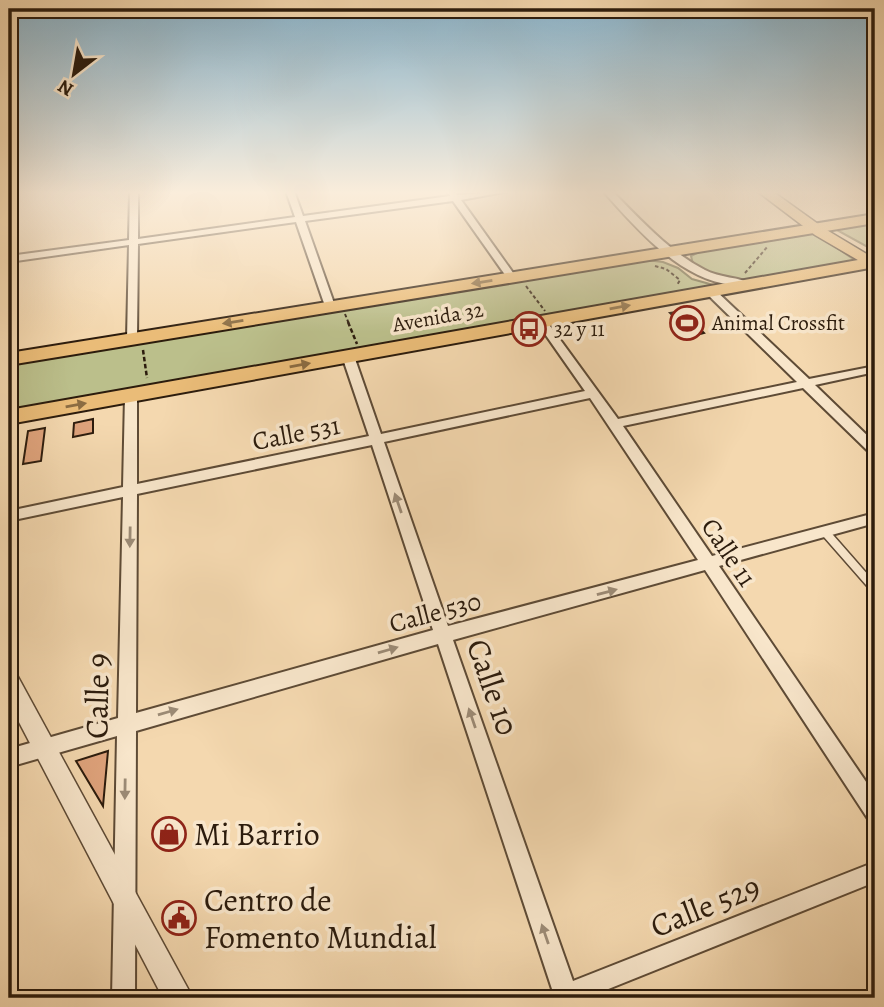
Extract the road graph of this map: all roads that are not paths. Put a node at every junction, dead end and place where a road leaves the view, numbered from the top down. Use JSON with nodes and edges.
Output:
{"nodes":[{"id":1,"x":133,"y":238,"type":"edge"},
{"id":2,"x":162,"y":238,"type":"edge"},
{"id":3,"x":308,"y":238,"type":"edge"},
{"id":4,"x":486,"y":238,"type":"edge"},
{"id":5,"x":656,"y":238,"type":"edge"},
{"id":6,"x":751,"y":238,"type":"edge"},
{"id":7,"x":836,"y":238,"type":"edge"},
{"id":8,"x":133,"y":242,"type":"junction"},
{"id":9,"x":670,"y":251,"type":"junction"},
{"id":10,"x":9,"y":259,"type":"edge"},
{"id":11,"x":874,"y":262,"type":"edge"},
{"id":12,"x":515,"y":276,"type":"junction"},
{"id":13,"x":718,"y":287,"type":"junction"},
{"id":14,"x":336,"y":306,"type":"junction"},
{"id":15,"x":546,"y":320,"type":"junction"},
{"id":16,"x":137,"y":338,"type":"junction"},
{"id":17,"x":355,"y":355,"type":"junction"},
{"id":18,"x":9,"y":359,"type":"edge"},
{"id":19,"x":875,"y":369,"type":"edge"},
{"id":20,"x":807,"y":384,"type":"junction"},
{"id":21,"x":140,"y":390,"type":"junction"},
{"id":22,"x":592,"y":394,"type":"junction"},
{"id":23,"x":9,"y":417,"type":"edge"},
{"id":24,"x":615,"y":424,"type":"junction"},
{"id":25,"x":377,"y":440,"type":"junction"},
{"id":26,"x":875,"y":450,"type":"edge"},
{"id":27,"x":131,"y":489,"type":"junction"},
{"id":28,"x":9,"y":516,"type":"edge"},
{"id":29,"x":875,"y":518,"type":"edge"},
{"id":30,"x":825,"y":532,"type":"junction"},
{"id":31,"x":708,"y":565,"type":"junction"},
{"id":32,"x":875,"y":589,"type":"edge"},
{"id":33,"x":443,"y":635,"type":"junction"},
{"id":34,"x":9,"y":682,"type":"edge"},
{"id":35,"x":126,"y":724,"type":"junction"},
{"id":36,"x":44,"y":748,"type":"junction"},
{"id":37,"x":9,"y":758,"type":"edge"},
{"id":38,"x":875,"y":812,"type":"edge"},
{"id":39,"x":875,"y":872,"type":"edge"},
{"id":40,"x":124,"y":899,"type":"junction"},
{"id":41,"x":564,"y":997,"type":"edge"},
{"id":42,"x":123,"y":998,"type":"edge"},
{"id":43,"x":179,"y":998,"type":"edge"}],
"edges":[{"from":1,"to":8,"type":"street"},
{"from":2,"to":8,"type":"street"},
{"from":3,"to":14,"type":"street"},
{"from":4,"to":12,"type":"street"},
{"from":5,"to":9,"type":"street"},
{"from":6,"to":9,"type":"highway","name":"Avenida 32"},
{"from":7,"to":11,"type":"main road"},
{"from":8,"to":10,"type":"street"},
{"from":8,"to":16,"type":"street"},
{"from":9,"to":12,"type":"highway","name":"Avenida 32"},
{"from":9,"to":13,"type":"street"},
{"from":11,"to":13,"type":"highway","name":"Avenida 32"},
{"from":12,"to":14,"type":"highway","name":"Avenida 32","one_way":true},
{"from":15,"to":13,"type":"highway","name":"Avenida 32","one_way":true},
{"from":13,"to":20,"type":"street"},
{"from":14,"to":16,"type":"highway","name":"Avenida 32","one_way":true},
{"from":15,"to":17,"type":"highway","name":"Avenida 32"},
{"from":15,"to":22,"type":"street","name":"Calle 11"},
{"from":16,"to":18,"type":"highway","name":"Avenida 32"},
{"from":21,"to":17,"type":"highway","name":"Avenida 32","one_way":true},
{"from":17,"to":25,"type":"street","name":"Calle 10"},
{"from":19,"to":20,"type":"street"},
{"from":20,"to":24,"type":"street"},
{"from":20,"to":26,"type":"street"},
{"from":23,"to":21,"type":"highway","name":"Avenida 32","one_way":true},
{"from":21,"to":27,"type":"street","name":"Calle 9"},
{"from":22,"to":24,"type":"street","name":"Calle 11"},
{"from":22,"to":25,"type":"street","name":"Calle 531"},
{"from":24,"to":31,"type":"street","name":"Calle 11"},
{"from":25,"to":27,"type":"street","name":"Calle 531"},
{"from":33,"to":25,"type":"street","name":"Calle 10","one_way":true},
{"from":27,"to":28,"type":"street","name":"Calle 531"},
{"from":27,"to":35,"type":"street","name":"Calle 9","one_way":true},
{"from":29,"to":30,"type":"street","name":"Calle 530"},
{"from":30,"to":31,"type":"street","name":"Calle 530"},
{"from":30,"to":32,"type":"lane"},
{"from":33,"to":31,"type":"street","name":"Calle 530","one_way":true},
{"from":31,"to":38,"type":"street","name":"Calle 11"},
{"from":35,"to":33,"type":"street","name":"Calle 530","one_way":true},
{"from":41,"to":33,"type":"street","name":"Calle 10","one_way":true},
{"from":34,"to":36,"type":"street"},
{"from":35,"to":36,"type":"street","name":"Calle 530"},
{"from":35,"to":40,"type":"street","name":"Calle 9","one_way":true},
{"from":36,"to":37,"type":"street","name":"Calle 530"},
{"from":36,"to":40,"type":"street"},
{"from":39,"to":41,"type":"street","name":"Calle 529"},
{"from":40,"to":42,"type":"street","name":"Calle 9"},
{"from":40,"to":43,"type":"street"}]}
